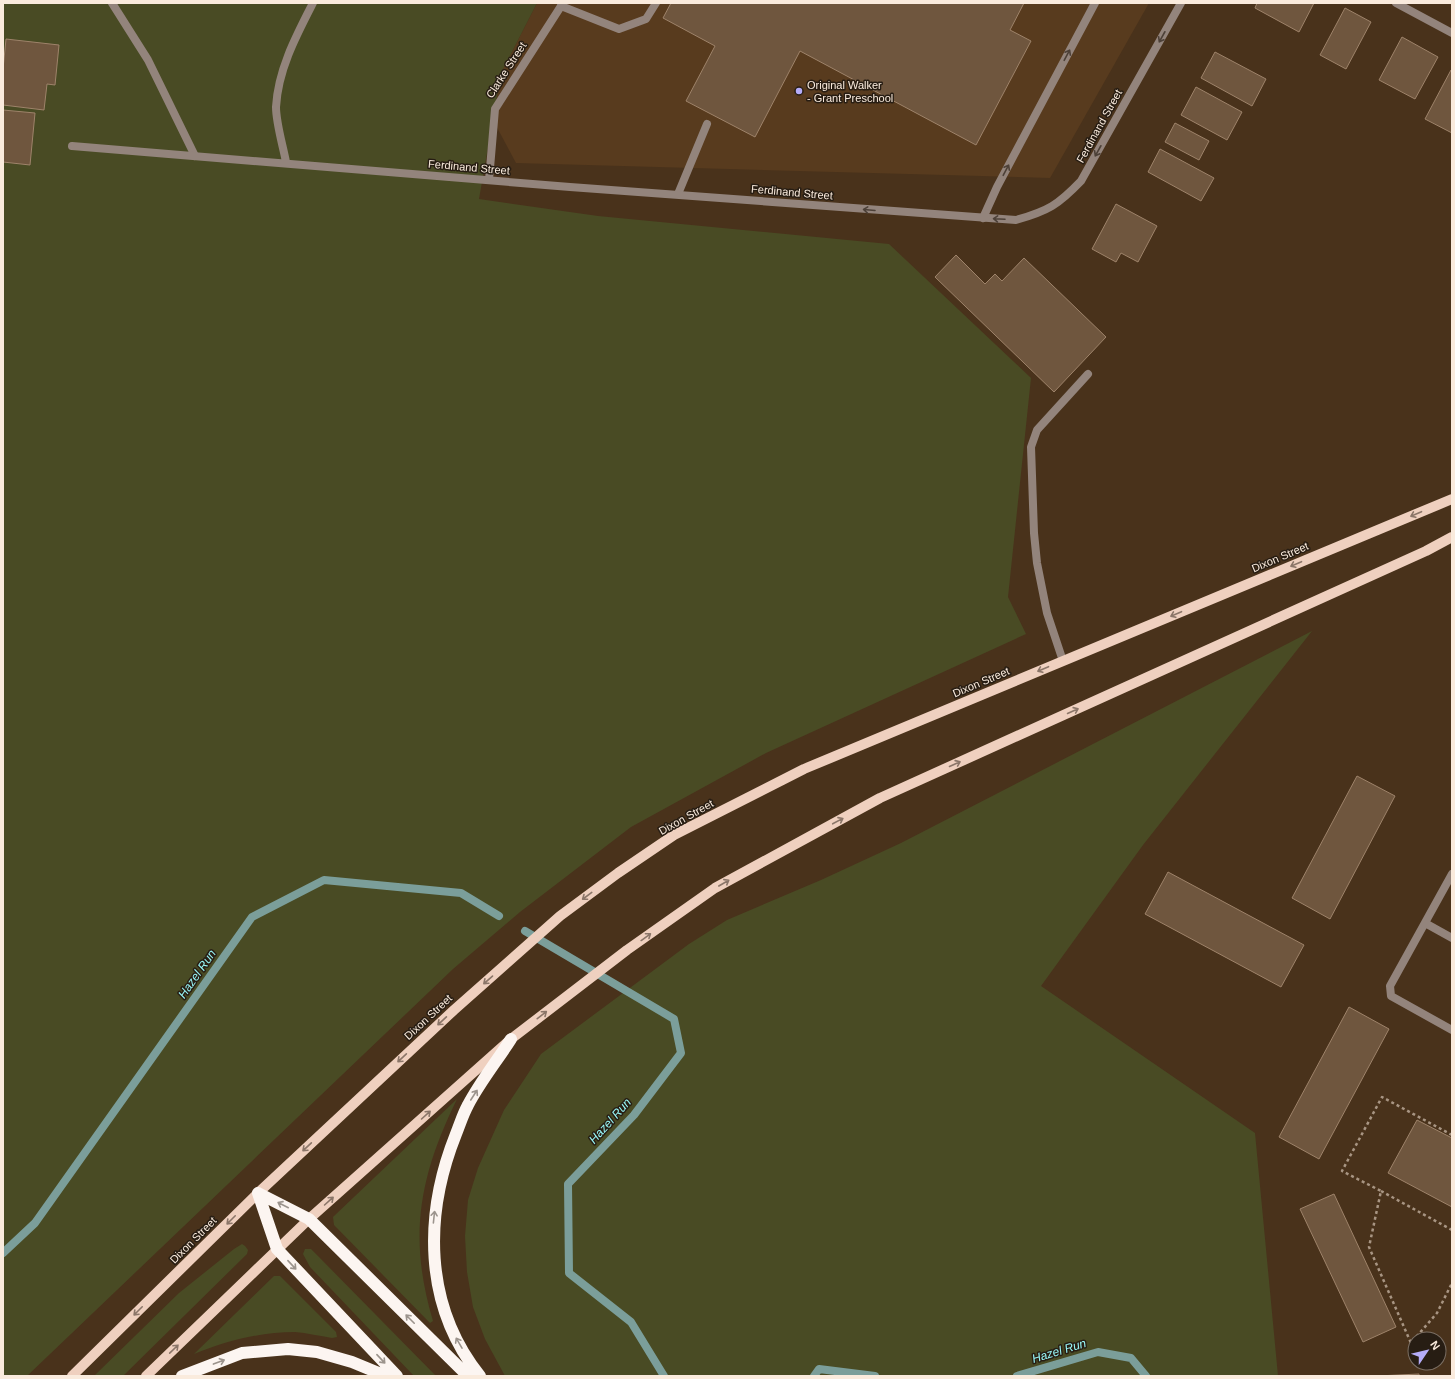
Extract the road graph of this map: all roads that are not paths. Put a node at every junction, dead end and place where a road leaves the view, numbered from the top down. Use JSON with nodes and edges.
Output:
{"nodes":[{"id":1,"x":112,"y":3,"type":"edge"},
{"id":2,"x":313,"y":3,"type":"edge"},
{"id":3,"x":656,"y":3,"type":"edge"},
{"id":4,"x":1095,"y":3,"type":"edge"},
{"id":5,"x":1181,"y":3,"type":"edge"},
{"id":6,"x":1396,"y":3,"type":"edge"},
{"id":7,"x":562,"y":4,"type":"edge"},
{"id":8,"x":1452,"y":33,"type":"edge"},
{"id":9,"x":707,"y":124,"type":"dead end"},
{"id":10,"x":72,"y":146,"type":"dead end"},
{"id":11,"x":195,"y":156,"type":"junction"},
{"id":12,"x":286,"y":162,"type":"junction"},
{"id":13,"x":489,"y":180,"type":"junction"},
{"id":14,"x":678,"y":194,"type":"junction"},
{"id":15,"x":983,"y":218,"type":"junction"},
{"id":16,"x":1088,"y":374,"type":"dead end"},
{"id":17,"x":1452,"y":499,"type":"edge"},
{"id":18,"x":1452,"y":537,"type":"edge"},
{"id":19,"x":1452,"y":541,"type":"edge"},
{"id":20,"x":1426,"y":551,"type":"junction"},
{"id":21,"x":1063,"y":661,"type":"junction"},
{"id":22,"x":1452,"y":874,"type":"edge"},
{"id":23,"x":1425,"y":923,"type":"junction"},
{"id":24,"x":1452,"y":938,"type":"edge"},
{"id":25,"x":1452,"y":1030,"type":"edge"},
{"id":26,"x":511,"y":1039,"type":"junction"},
{"id":27,"x":258,"y":1192,"type":"junction"},
{"id":28,"x":309,"y":1219,"type":"junction"},
{"id":29,"x":277,"y":1249,"type":"junction"},
{"id":30,"x":72,"y":1376,"type":"edge"},
{"id":31,"x":146,"y":1376,"type":"edge"},
{"id":32,"x":182,"y":1376,"type":"edge"},
{"id":33,"x":386,"y":1376,"type":"edge"},
{"id":34,"x":397,"y":1376,"type":"edge"},
{"id":35,"x":468,"y":1376,"type":"edge"},
{"id":36,"x":480,"y":1376,"type":"edge"}],
"edges":[{"from":1,"to":11,"type":"street"},
{"from":2,"to":12,"type":"street"},
{"from":3,"to":7,"type":"street"},
{"from":15,"to":4,"type":"street","one_way":true},
{"from":5,"to":15,"type":"street","name":"Ferdinand Street","one_way":true},
{"from":6,"to":8,"type":"street"},
{"from":7,"to":13,"type":"street","name":"Clarke Street"},
{"from":9,"to":14,"type":"street"},
{"from":10,"to":11,"type":"street","name":"Ferdinand Street"},
{"from":11,"to":12,"type":"street","name":"Ferdinand Street"},
{"from":12,"to":13,"type":"street","name":"Ferdinand Street"},
{"from":13,"to":14,"type":"street","name":"Ferdinand Street"},
{"from":15,"to":14,"type":"street","name":"Ferdinand Street","one_way":true},
{"from":16,"to":21,"type":"street"},
{"from":17,"to":21,"type":"main road","name":"Dixon Street","one_way":true},
{"from":18,"to":20,"type":"main road"},
{"from":19,"to":20,"type":"main road"},
{"from":26,"to":20,"type":"main road","one_way":true},
{"from":21,"to":27,"type":"main road","name":"Dixon Street","one_way":true},
{"from":22,"to":23,"type":"street"},
{"from":23,"to":24,"type":"street"},
{"from":23,"to":25,"type":"street"},
{"from":28,"to":26,"type":"main road","one_way":true},
{"from":36,"to":26,"type":"highway","one_way":true},
{"from":28,"to":27,"type":"highway","one_way":true},
{"from":27,"to":29,"type":"highway"},
{"from":27,"to":30,"type":"main road","name":"Dixon Street","one_way":true},
{"from":28,"to":29,"type":"main road"},
{"from":35,"to":28,"type":"highway","one_way":true},
{"from":31,"to":29,"type":"main road","one_way":true},
{"from":29,"to":34,"type":"highway","one_way":true},
{"from":32,"to":33,"type":"highway","one_way":true}]}
